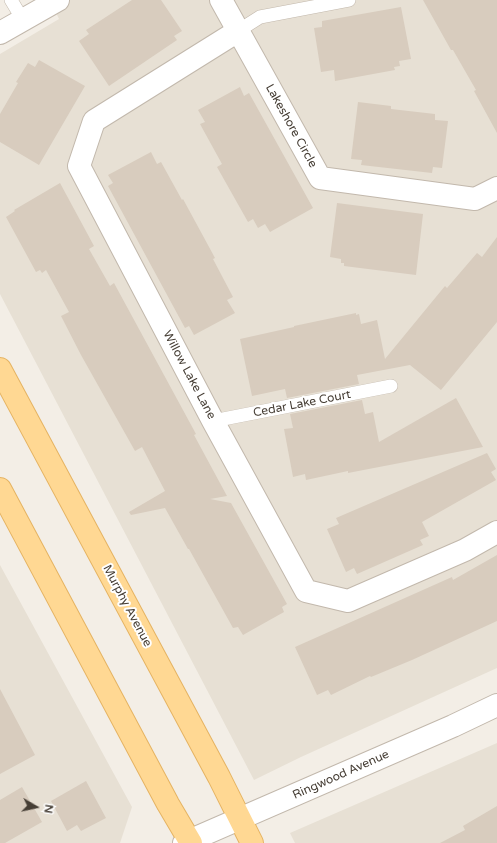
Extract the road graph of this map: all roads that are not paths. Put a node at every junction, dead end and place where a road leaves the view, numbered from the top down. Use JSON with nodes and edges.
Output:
{"nodes":[{"id":1,"x":11,"y":0,"type":"edge"},
{"id":2,"x":58,"y":0,"type":"edge"},
{"id":3,"x":221,"y":0,"type":"edge"},
{"id":4,"x":349,"y":0,"type":"edge"},
{"id":5,"x":23,"y":20,"type":"junction"},
{"id":6,"x":238,"y":31,"type":"junction"},
{"id":7,"x":0,"y":32,"type":"edge"},
{"id":8,"x":497,"y":188,"type":"edge"},
{"id":9,"x":0,"y":369,"type":"edge"},
{"id":10,"x":391,"y":386,"type":"dead end"},
{"id":11,"x":213,"y":421,"type":"junction"},
{"id":12,"x":0,"y":489,"type":"edge"},
{"id":13,"x":497,"y":532,"type":"edge"},
{"id":14,"x":497,"y":705,"type":"edge"},
{"id":15,"x":239,"y":818,"type":"junction"},
{"id":16,"x":188,"y":842,"type":"edge"},
{"id":17,"x":252,"y":843,"type":"edge"}],
"edges":[{"from":1,"to":5,"type":"lane"},
{"from":2,"to":5,"type":"street"},
{"from":3,"to":6,"type":"street","name":"Lakeshore Circle"},
{"from":4,"to":6,"type":"lane"},
{"from":5,"to":7,"type":"street"},
{"from":6,"to":8,"type":"street","name":"Lakeshore Circle"},
{"from":6,"to":11,"type":"street","name":"Willow Lake Lane"},
{"from":9,"to":15,"type":"main road","name":"Murphy Avenue"},
{"from":10,"to":11,"type":"lane","name":"Cedar Lake Court"},
{"from":11,"to":13,"type":"street","name":"Willow Lake Lane"},
{"from":12,"to":16,"type":"main road"},
{"from":14,"to":15,"type":"street","name":"Ringwood Avenue"},
{"from":15,"to":16,"type":"street","name":"Ringwood Avenue"},
{"from":15,"to":17,"type":"main road","name":"Murphy Avenue"}]}
